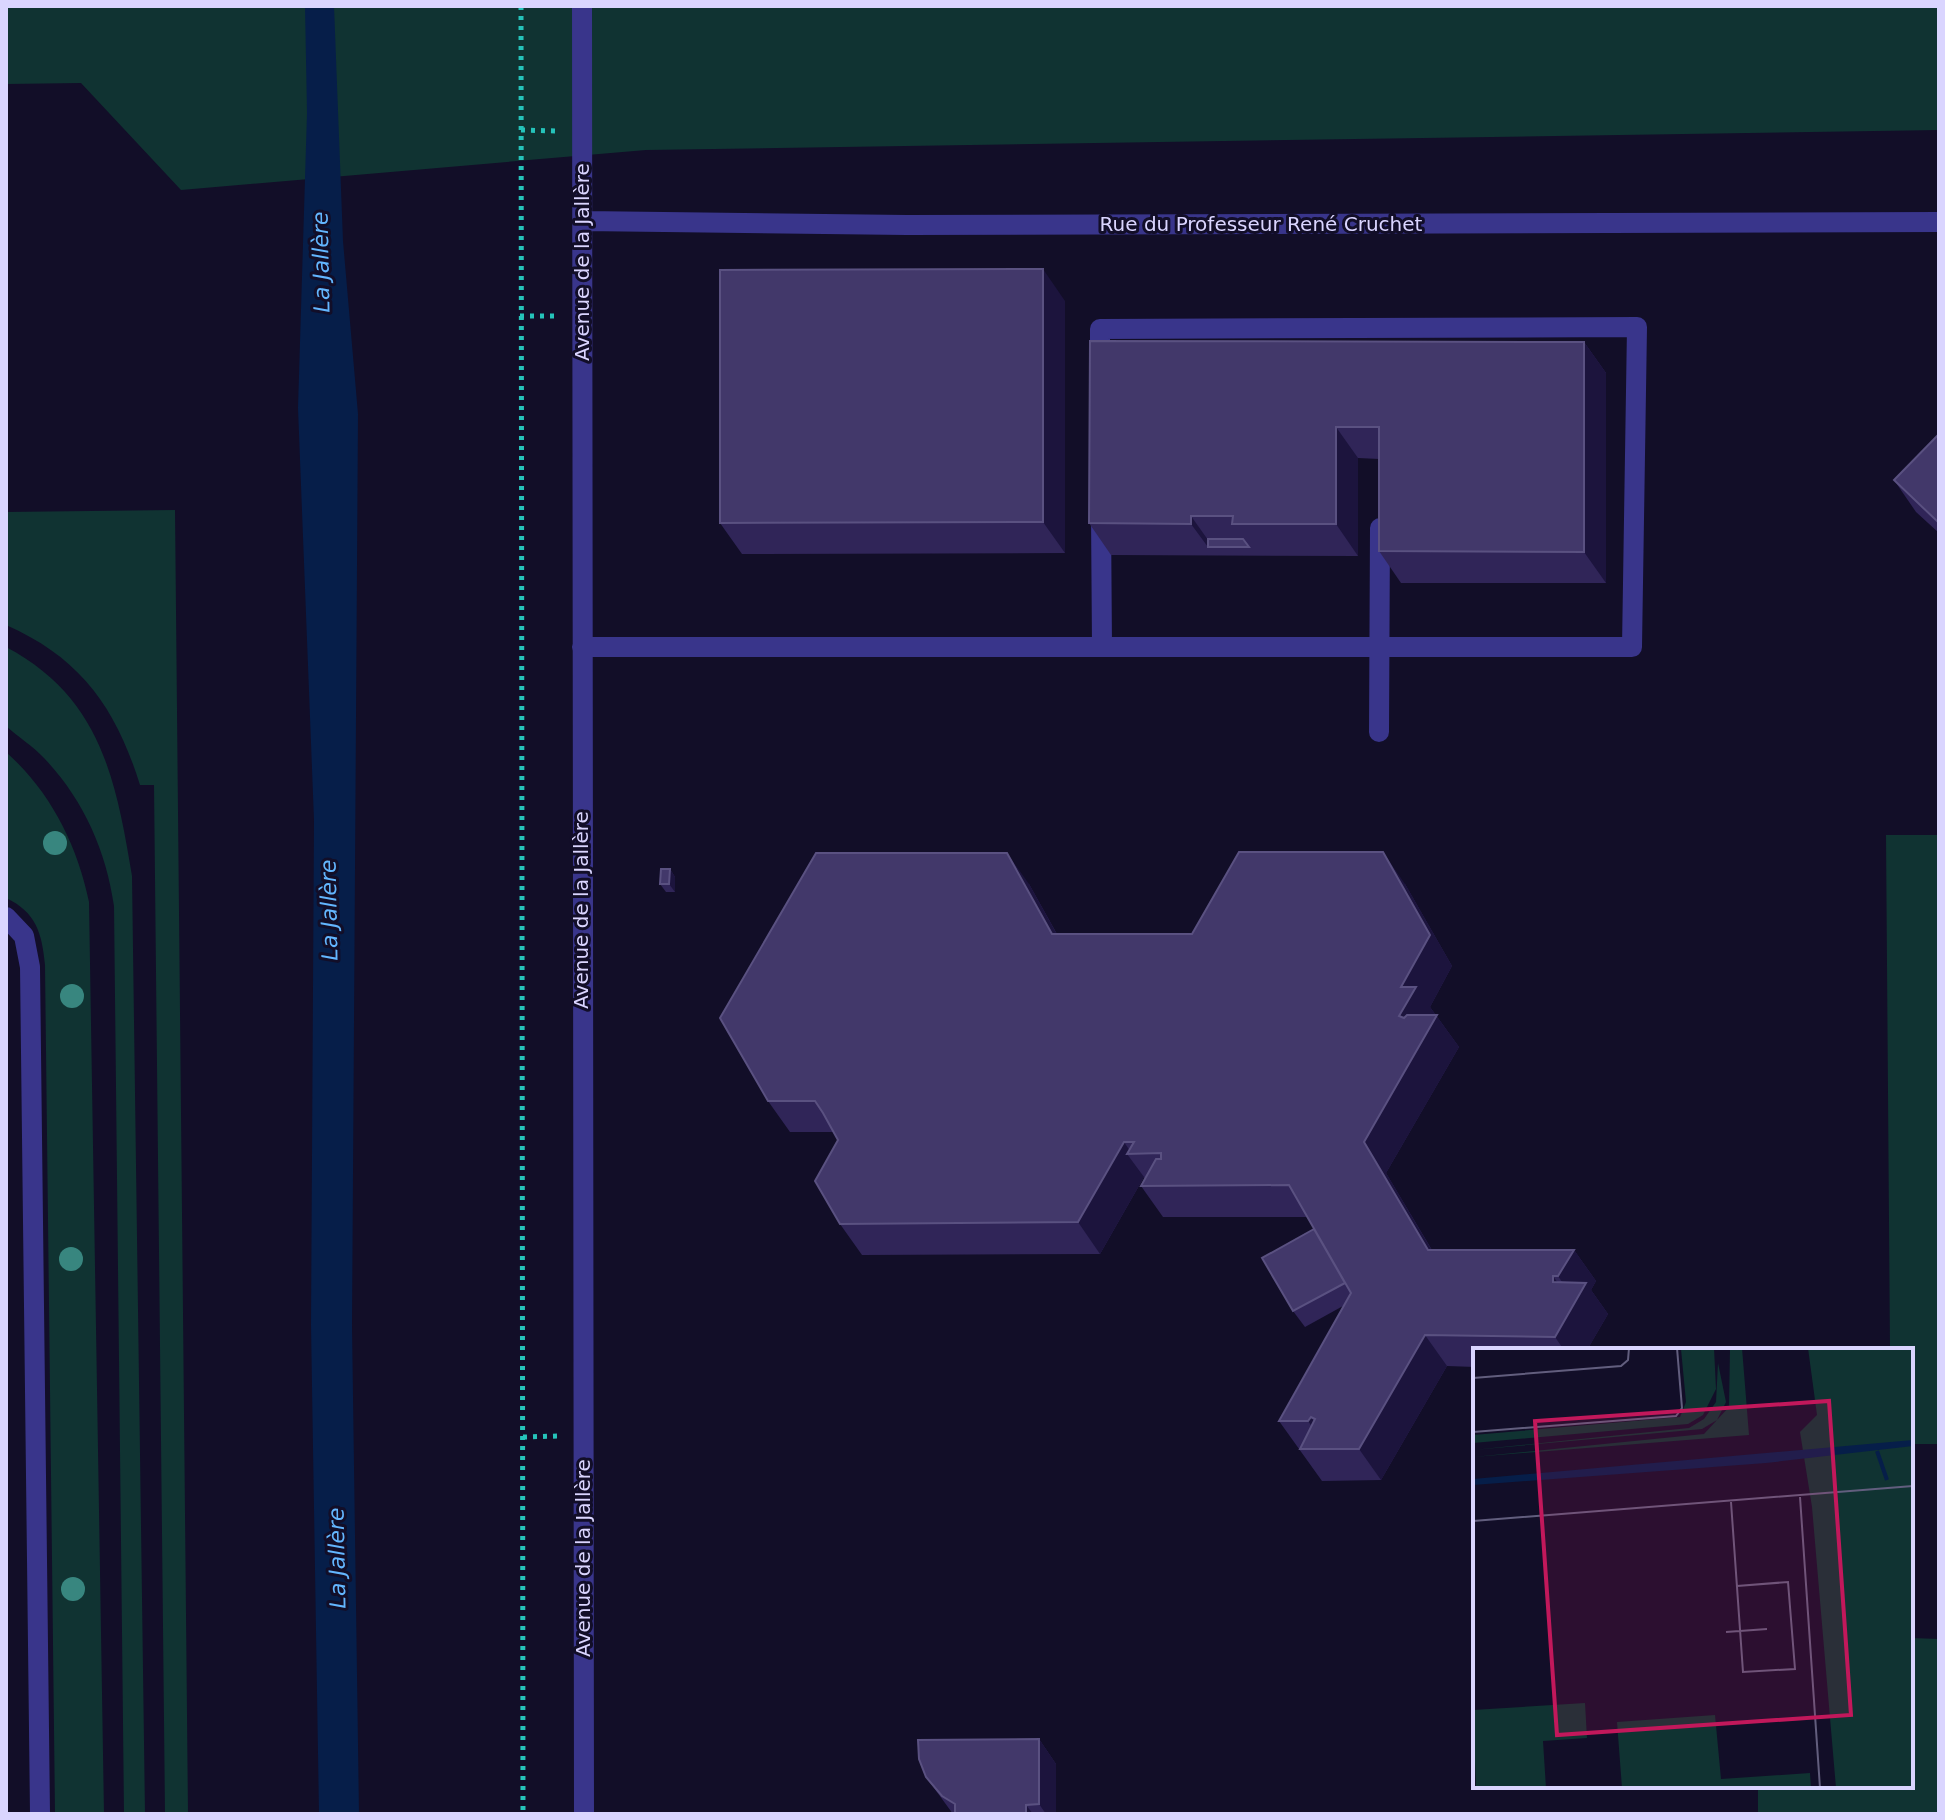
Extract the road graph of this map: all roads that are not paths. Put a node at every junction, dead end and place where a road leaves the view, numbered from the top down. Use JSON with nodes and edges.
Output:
{"nodes":[{"id":1,"x":582,"y":6,"type":"edge"},
{"id":2,"x":584,"y":221,"type":"junction"},
{"id":3,"x":1939,"y":222,"type":"edge"},
{"id":4,"x":1100,"y":392,"type":"edge"},
{"id":5,"x":1101,"y":488,"type":"edge"},
{"id":6,"x":1380,"y":509,"type":"edge"},
{"id":7,"x":582,"y":647,"type":"junction"},
{"id":8,"x":1102,"y":647,"type":"junction"},
{"id":9,"x":1380,"y":647,"type":"junction"},
{"id":10,"x":1379,"y":732,"type":"dead end"},
{"id":11,"x":6,"y":917,"type":"edge"},
{"id":12,"x":40,"y":1814,"type":"edge"},
{"id":13,"x":584,"y":1814,"type":"edge"}],
"edges":[{"from":1,"to":2,"type":"street","name":"Avenue de la Jallère"},
{"from":2,"to":3,"type":"street","name":"Rue du Professeur René Cruchet"},
{"from":2,"to":7,"type":"street","name":"Avenue de la Jallère"},
{"from":4,"to":9,"type":"street"},
{"from":5,"to":8,"type":"street"},
{"from":6,"to":9,"type":"street"},
{"from":7,"to":8,"type":"street"},
{"from":7,"to":13,"type":"street","name":"Avenue de la Jallère"},
{"from":8,"to":9,"type":"street"},
{"from":9,"to":10,"type":"street"},
{"from":11,"to":12,"type":"street"}]}
